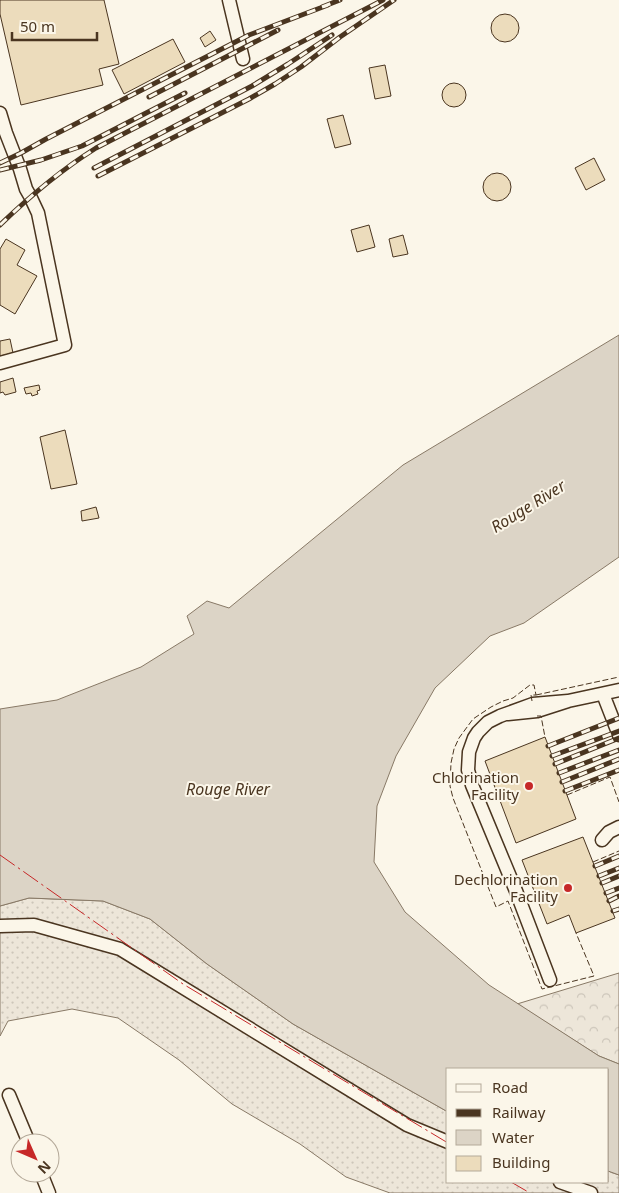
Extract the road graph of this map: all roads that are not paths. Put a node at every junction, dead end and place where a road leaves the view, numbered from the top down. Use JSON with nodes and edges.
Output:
{"nodes":[{"id":1,"x":229,"y":0,"type":"edge"},
{"id":2,"x":243,"y":59,"type":"dead end"},
{"id":3,"x":0,"y":113,"type":"edge"},
{"id":4,"x":0,"y":363,"type":"edge"},
{"id":5,"x":619,"y":690,"type":"edge"},
{"id":6,"x":603,"y":694,"type":"junction"},
{"id":7,"x":619,"y":735,"type":"edge"},
{"id":8,"x":619,"y":827,"type":"edge"},
{"id":9,"x":619,"y":837,"type":"edge"},
{"id":10,"x":0,"y":926,"type":"edge"},
{"id":11,"x":550,"y":980,"type":"dead end"},
{"id":12,"x":9,"y":1095,"type":"dead end"},
{"id":13,"x":25,"y":1133,"type":"edge"},
{"id":14,"x":446,"y":1141,"type":"edge"},
{"id":15,"x":563,"y":1183,"type":"edge"},
{"id":16,"x":591,"y":1193,"type":"edge"}],
"edges":[{"from":1,"to":2,"type":"lane"},
{"from":3,"to":4,"type":"lane"},
{"from":5,"to":6,"type":"lane"},
{"from":6,"to":7,"type":"lane"},
{"from":6,"to":11,"type":"lane"},
{"from":8,"to":9,"type":"lane"},
{"from":10,"to":14,"type":"lane"},
{"from":12,"to":13,"type":"lane"},
{"from":15,"to":16,"type":"lane"}]}
